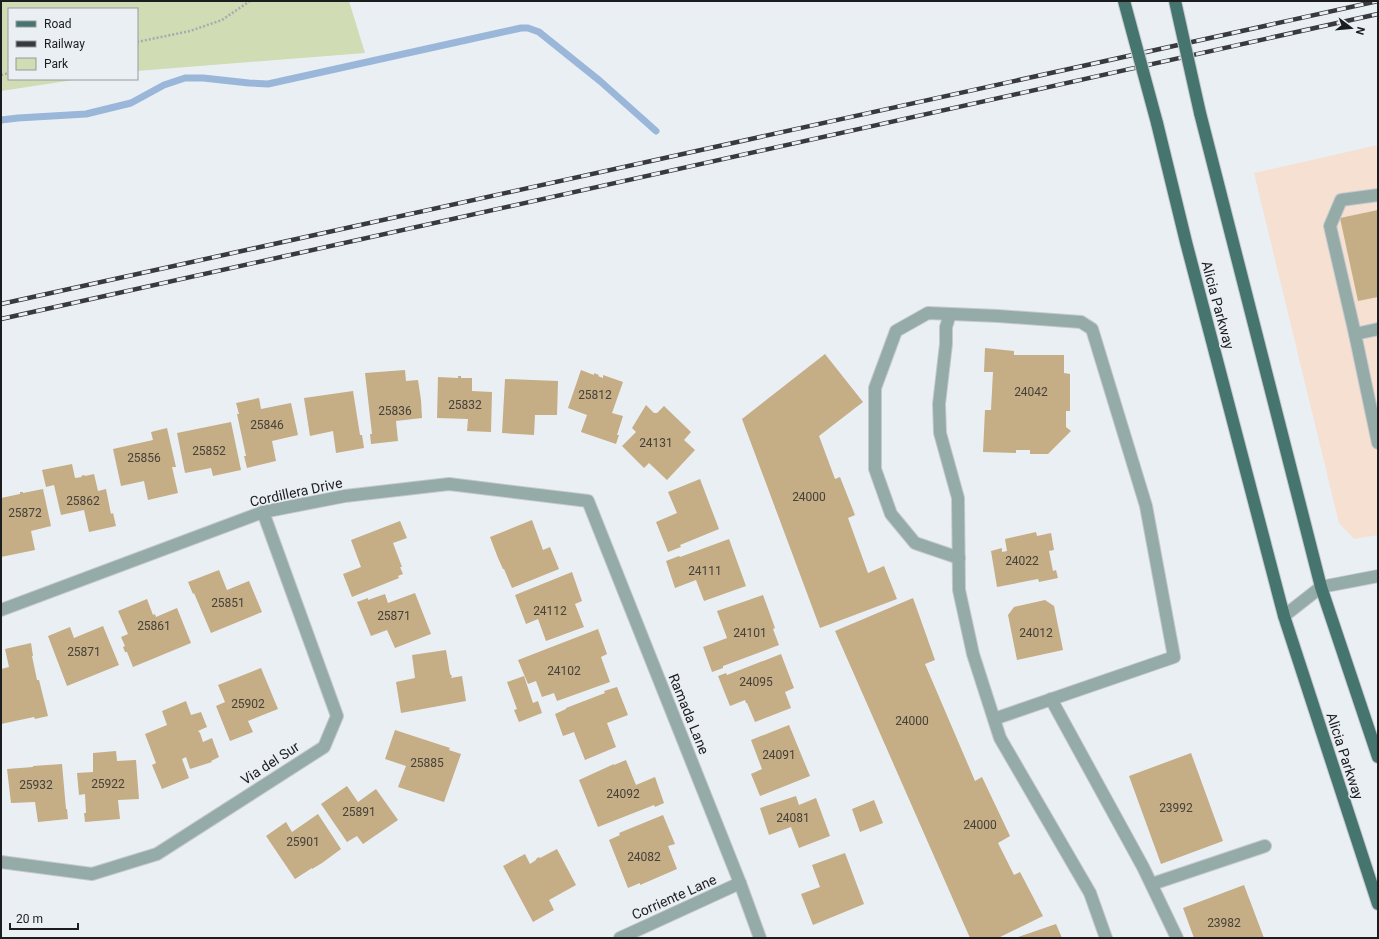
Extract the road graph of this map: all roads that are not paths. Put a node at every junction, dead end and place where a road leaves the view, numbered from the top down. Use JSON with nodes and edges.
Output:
{"nodes":[{"id":1,"x":1124,"y":1,"type":"edge"},
{"id":2,"x":1175,"y":1,"type":"edge"},
{"id":3,"x":1378,"y":195,"type":"edge"},
{"id":4,"x":950,"y":314,"type":"junction"},
{"id":5,"x":1378,"y":328,"type":"edge"},
{"id":6,"x":1355,"y":334,"type":"junction"},
{"id":7,"x":1378,"y":443,"type":"edge"},
{"id":8,"x":588,"y":501,"type":"joint"},
{"id":9,"x":263,"y":512,"type":"junction"},
{"id":10,"x":959,"y":558,"type":"junction"},
{"id":11,"x":1378,"y":576,"type":"edge"},
{"id":12,"x":1321,"y":587,"type":"junction"},
{"id":13,"x":1,"y":610,"type":"edge"},
{"id":14,"x":1284,"y":616,"type":"junction"},
{"id":15,"x":1051,"y":699,"type":"junction"},
{"id":16,"x":994,"y":719,"type":"junction"},
{"id":17,"x":1378,"y":757,"type":"edge"},
{"id":18,"x":1265,"y":846,"type":"dead end"},
{"id":19,"x":1,"y":862,"type":"edge"},
{"id":20,"x":740,"y":883,"type":"junction"},
{"id":21,"x":1152,"y":884,"type":"junction"},
{"id":22,"x":1378,"y":904,"type":"edge"},
{"id":23,"x":620,"y":938,"type":"edge"},
{"id":24,"x":760,"y":938,"type":"edge"},
{"id":25,"x":1106,"y":938,"type":"edge"},
{"id":26,"x":1177,"y":938,"type":"edge"}],
"edges":[{"from":1,"to":14,"type":"main road","name":"Alicia Parkway","bridge":true},
{"from":2,"to":12,"type":"main road","name":"Alicia Parkway","bridge":true},
{"from":3,"to":6,"type":"street"},
{"from":4,"to":10,"type":"street"},
{"from":4,"to":10,"type":"street"},
{"from":4,"to":15,"type":"street"},
{"from":5,"to":6,"type":"street"},
{"from":6,"to":7,"type":"street"},
{"from":8,"to":9,"type":"street","name":"Cordillera Drive"},
{"from":8,"to":20,"type":"street","name":"Ramada Lane"},
{"from":9,"to":13,"type":"street","name":"Cordillera Drive"},
{"from":9,"to":19,"type":"street","name":"Via del Sur"},
{"from":10,"to":16,"type":"street"},
{"from":11,"to":12,"type":"street"},
{"from":12,"to":14,"type":"street"},
{"from":12,"to":17,"type":"main road","name":"Alicia Parkway"},
{"from":14,"to":22,"type":"main road","name":"Alicia Parkway"},
{"from":15,"to":16,"type":"street"},
{"from":15,"to":21,"type":"street"},
{"from":16,"to":25,"type":"street"},
{"from":18,"to":21,"type":"street"},
{"from":20,"to":23,"type":"street","name":"Corriente Lane"},
{"from":20,"to":24,"type":"street","name":"Ramada Lane"},
{"from":21,"to":26,"type":"street"}]}
